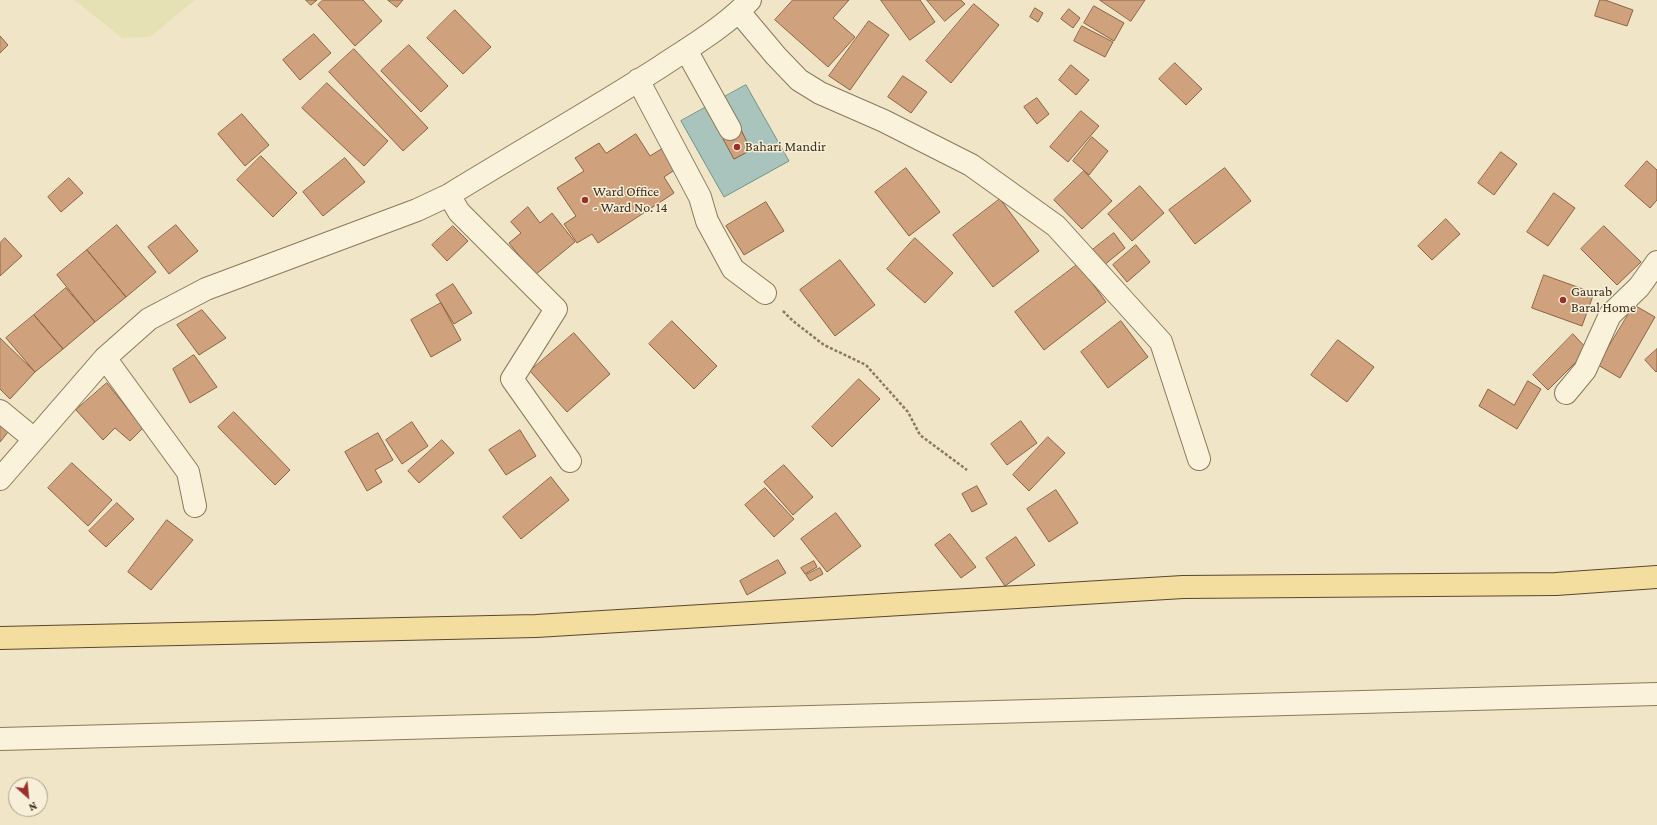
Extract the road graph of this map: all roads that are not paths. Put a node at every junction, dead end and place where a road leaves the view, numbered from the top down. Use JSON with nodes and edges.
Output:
{"nodes":[{"id":1,"x":745,"y":6,"type":"edge"},
{"id":2,"x":686,"y":50,"type":"junction"},
{"id":3,"x":638,"y":80,"type":"junction"},
{"id":4,"x":730,"y":129,"type":"dead end"},
{"id":5,"x":449,"y":195,"type":"junction"},
{"id":6,"x":1657,"y":262,"type":"edge"},
{"id":7,"x":765,"y":293,"type":"road end"},
{"id":8,"x":105,"y":358,"type":"junction"},
{"id":9,"x":1566,"y":393,"type":"dead end"},
{"id":10,"x":0,"y":411,"type":"edge"},
{"id":11,"x":34,"y":439,"type":"junction"},
{"id":12,"x":1199,"y":459,"type":"dead end"},
{"id":13,"x":570,"y":461,"type":"dead end"},
{"id":14,"x":0,"y":479,"type":"edge"},
{"id":15,"x":194,"y":506,"type":"dead end"},
{"id":16,"x":1657,"y":577,"type":"edge"},
{"id":17,"x":0,"y":638,"type":"edge"},
{"id":18,"x":1657,"y":694,"type":"edge"},
{"id":19,"x":0,"y":739,"type":"edge"}],
"edges":[{"from":1,"to":2,"type":"street"},
{"from":1,"to":12,"type":"street"},
{"from":2,"to":3,"type":"street"},
{"from":2,"to":4,"type":"street"},
{"from":3,"to":5,"type":"street"},
{"from":3,"to":7,"type":"street"},
{"from":5,"to":8,"type":"street"},
{"from":5,"to":13,"type":"street"},
{"from":6,"to":9,"type":"street"},
{"from":8,"to":11,"type":"street"},
{"from":8,"to":15,"type":"street"},
{"from":10,"to":11,"type":"street"},
{"from":11,"to":14,"type":"street"},
{"from":16,"to":17,"type":"main road"},
{"from":18,"to":19,"type":"street"}]}
